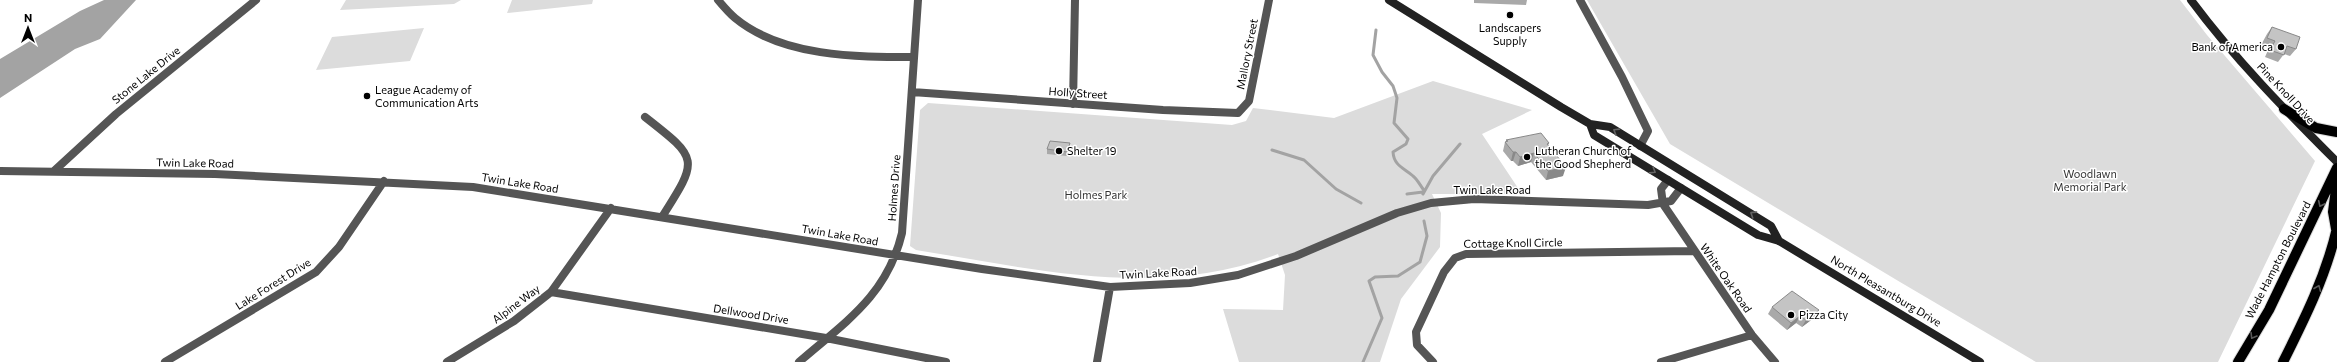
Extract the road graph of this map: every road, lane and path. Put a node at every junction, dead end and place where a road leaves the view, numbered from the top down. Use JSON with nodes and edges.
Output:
{"nodes":[{"id":1,"x":256,"y":0,"type":"edge"},
{"id":2,"x":718,"y":0,"type":"edge"},
{"id":3,"x":918,"y":0,"type":"edge"},
{"id":4,"x":1075,"y":0,"type":"edge"},
{"id":5,"x":1269,"y":0,"type":"edge"},
{"id":6,"x":1389,"y":0,"type":"edge"},
{"id":7,"x":1580,"y":0,"type":"edge"},
{"id":8,"x":2191,"y":0,"type":"edge"},
{"id":9,"x":914,"y":57,"type":"junction"},
{"id":10,"x":912,"y":92,"type":"junction"},
{"id":11,"x":1073,"y":104,"type":"junction"},
{"id":12,"x":2284,"y":110,"type":"junction"},
{"id":13,"x":1242,"y":111,"type":"joint"},
{"id":14,"x":645,"y":117,"type":"dead end"},
{"id":15,"x":1590,"y":124,"type":"junction"},
{"id":16,"x":2337,"y":132,"type":"edge"},
{"id":17,"x":1640,"y":146,"type":"junction"},
{"id":18,"x":2337,"y":162,"type":"edge"},
{"id":19,"x":2337,"y":168,"type":"edge"},
{"id":20,"x":0,"y":171,"type":"edge"},
{"id":21,"x":54,"y":171,"type":"junction"},
{"id":22,"x":1668,"y":180,"type":"junction"},
{"id":23,"x":384,"y":181,"type":"junction"},
{"id":24,"x":2337,"y":181,"type":"edge"},
{"id":25,"x":1681,"y":188,"type":"junction"},
{"id":26,"x":1663,"y":204,"type":"junction"},
{"id":27,"x":611,"y":208,"type":"junction"},
{"id":28,"x":662,"y":217,"type":"junction"},
{"id":29,"x":2336,"y":233,"type":"edge"},
{"id":30,"x":1780,"y":240,"type":"junction"},
{"id":31,"x":1693,"y":251,"type":"junction"},
{"id":32,"x":897,"y":256,"type":"junction"},
{"id":33,"x":1110,"y":287,"type":"junction"},
{"id":34,"x":550,"y":292,"type":"junction"},
{"id":35,"x":1752,"y":335,"type":"junction"},
{"id":36,"x":826,"y":338,"type":"junction"},
{"id":37,"x":166,"y":362,"type":"edge"},
{"id":38,"x":447,"y":362,"type":"edge"},
{"id":39,"x":799,"y":362,"type":"edge"},
{"id":40,"x":946,"y":362,"type":"edge"},
{"id":41,"x":1097,"y":362,"type":"edge"},
{"id":42,"x":1432,"y":362,"type":"edge"},
{"id":43,"x":1661,"y":362,"type":"edge"},
{"id":44,"x":1776,"y":362,"type":"edge"},
{"id":45,"x":1980,"y":362,"type":"edge"},
{"id":46,"x":2238,"y":362,"type":"edge"},
{"id":47,"x":2283,"y":362,"type":"edge"}],
"edges":[{"from":1,"to":21,"type":"street","name":"Stone Lake Drive"},
{"from":2,"to":9,"type":"street"},
{"from":3,"to":9,"type":"street","name":"Holmes Drive"},
{"from":4,"to":11,"type":"street"},
{"from":5,"to":13,"type":"street","name":"Mallory Street"},
{"from":6,"to":15,"type":"main road","name":"North Pleasantburg Drive"},
{"from":7,"to":17,"type":"street"},
{"from":8,"to":12,"type":"main road","name":"Pine Knoll Drive"},
{"from":9,"to":10,"type":"street","name":"Holmes Drive"},
{"from":10,"to":11,"type":"street","name":"Holly Street"},
{"from":10,"to":32,"type":"street","name":"Holmes Drive"},
{"from":11,"to":13,"type":"street","name":"Holly Street"},
{"from":12,"to":16,"type":"main road"},
{"from":12,"to":18,"type":"main road","name":"Pine Knoll Drive"},
{"from":14,"to":28,"type":"street"},
{"from":17,"to":15,"type":"main road","name":"North Pleasantburg Drive","one_way":true},
{"from":15,"to":22,"type":"main road","name":"North Pleasantburg Drive","one_way":true},
{"from":30,"to":17,"type":"main road","name":"North Pleasantburg Drive","one_way":true},
{"from":19,"to":46,"type":"main road","name":"Wade Hampton Boulevard","one_way":true},
{"from":20,"to":21,"type":"street","name":"Twin Lake Road"},
{"from":21,"to":23,"type":"street","name":"Twin Lake Road"},
{"from":22,"to":25,"type":"main road","name":"North Pleasantburg Drive"},
{"from":22,"to":26,"type":"street"},
{"from":23,"to":27,"type":"street","name":"Twin Lake Road"},
{"from":23,"to":37,"type":"street","name":"Lake Forest Drive"},
{"from":24,"to":29,"type":"main road"},
{"from":25,"to":26,"type":"street"},
{"from":25,"to":30,"type":"main road","name":"North Pleasantburg Drive"},
{"from":26,"to":31,"type":"street","name":"White Oak Road"},
{"from":26,"to":33,"type":"street","name":"Twin Lake Road"},
{"from":27,"to":28,"type":"street","name":"Twin Lake Road"},
{"from":27,"to":34,"type":"street","name":"Alpine Way"},
{"from":28,"to":32,"type":"street","name":"Twin Lake Road"},
{"from":47,"to":29,"type":"main road","one_way":true},
{"from":30,"to":45,"type":"main road","name":"North Pleasantburg Drive"},
{"from":31,"to":35,"type":"street","name":"White Oak Road"},
{"from":31,"to":42,"type":"street","name":"Cottage Knoll Circle"},
{"from":32,"to":33,"type":"street","name":"Twin Lake Road"},
{"from":32,"to":36,"type":"street","name":"Holmes Drive"},
{"from":33,"to":41,"type":"street"},
{"from":34,"to":36,"type":"street","name":"Dellwood Drive"},
{"from":34,"to":38,"type":"street","name":"Alpine Way"},
{"from":35,"to":43,"type":"street"},
{"from":35,"to":44,"type":"street","name":"White Oak Road"},
{"from":36,"to":39,"type":"street","name":"Holmes Drive"},
{"from":36,"to":40,"type":"street","name":"Dellwood Drive"}]}
